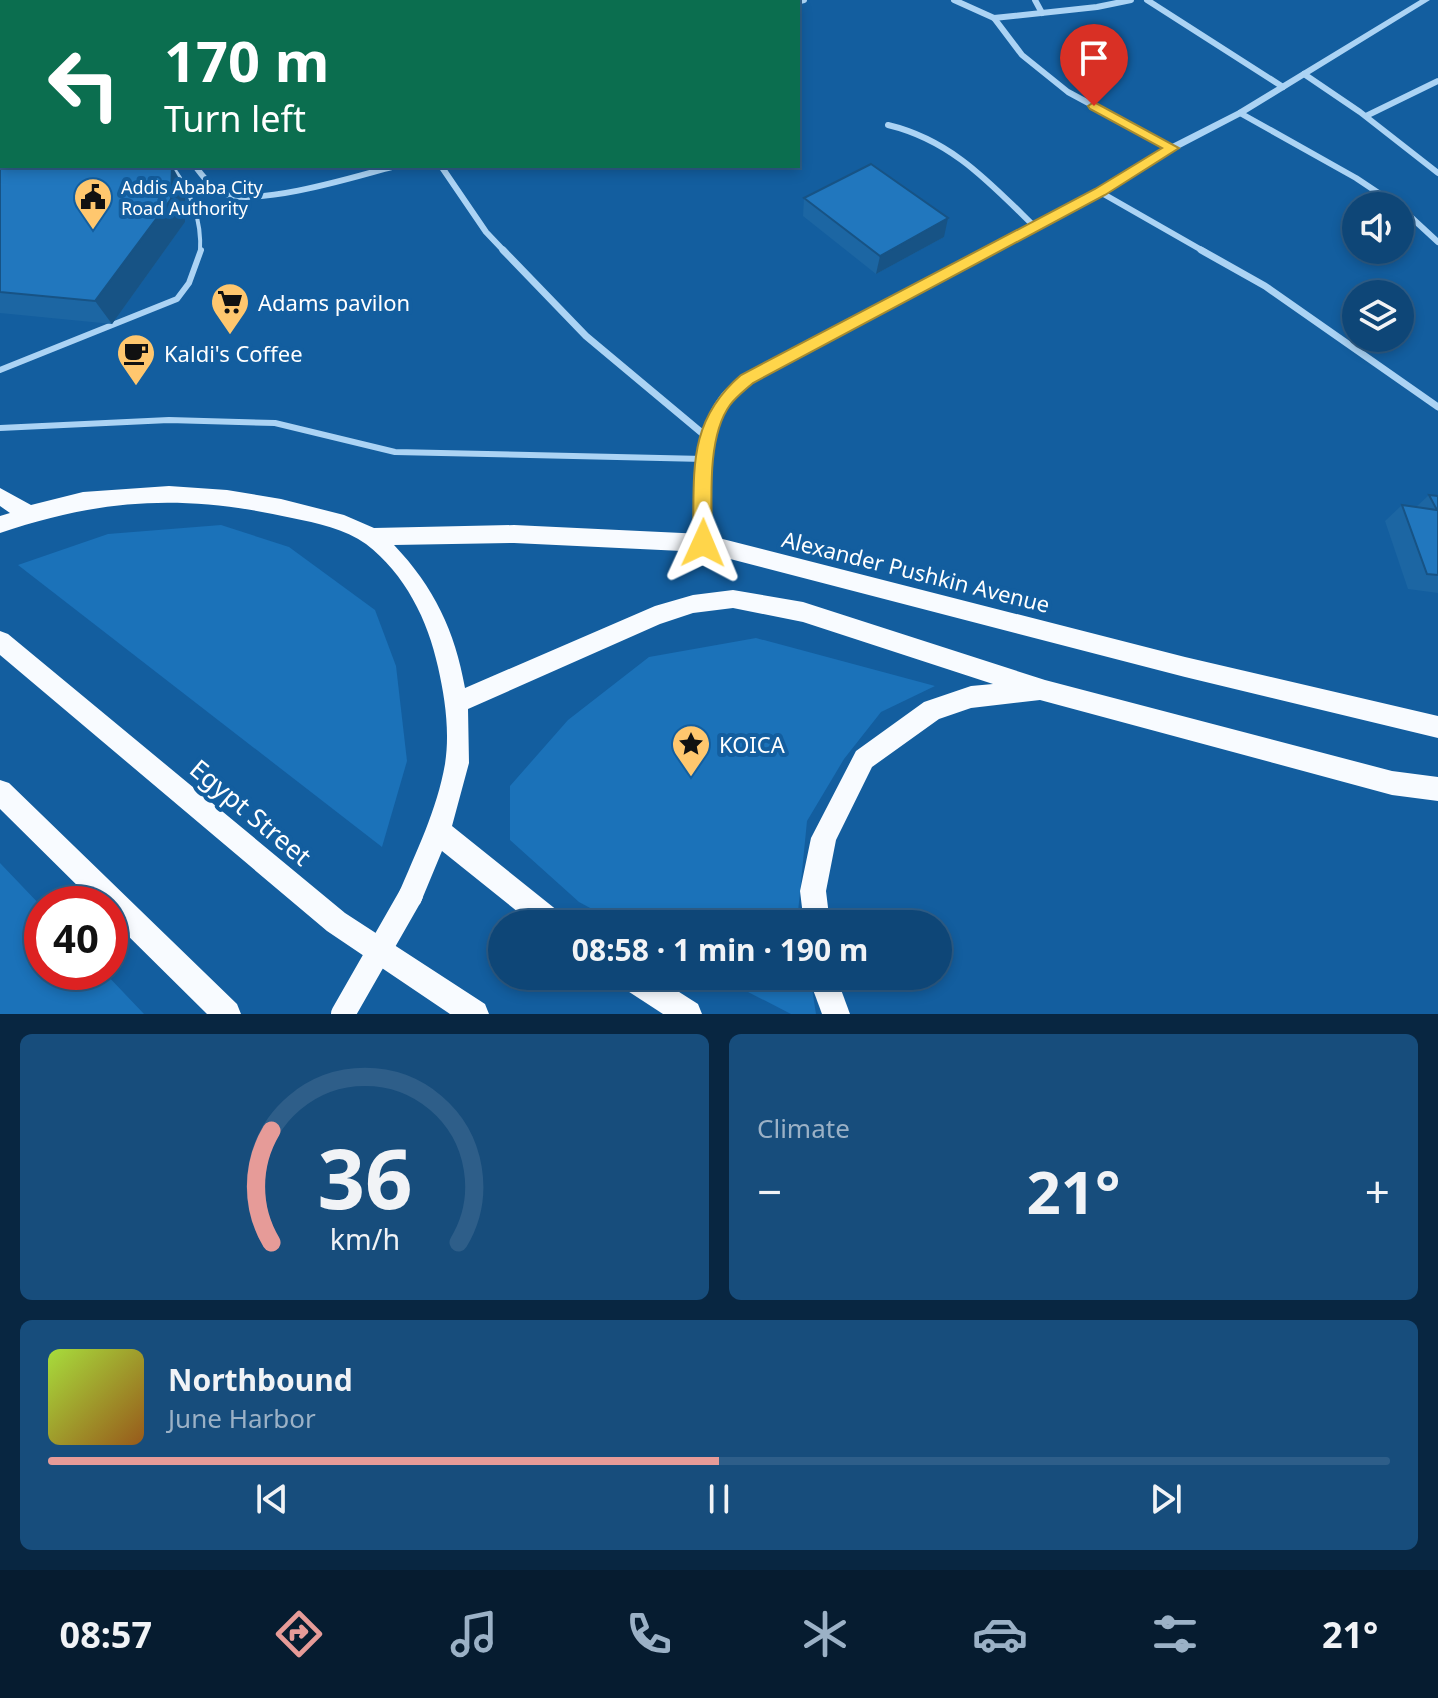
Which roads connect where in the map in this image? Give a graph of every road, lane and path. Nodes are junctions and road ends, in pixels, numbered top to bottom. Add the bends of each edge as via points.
1 (954, 0) edge
2 (1035, 0) edge
3 (1131, 0) edge
4 (1147, 0) edge
5 (1426, 0) edge
6 (1042, 13) junction
7 (994, 18) junction
8 (1304, 74) junction
9 (1438, 81) edge
10 (1283, 87) junction
11 (1240, 113) junction
12 (1366, 116) junction
13 (888, 125) dead end
14 (1172, 148) junction
15 (174, 168) edge
16 (197, 168) edge
17 (386, 168) edge
18 (442, 168) edge
19 (1438, 173) edge
20 (1100, 192) junction
21 (1377, 192) edge
22 (1414, 220) edge
23 (1034, 226) junction
24 (1438, 242) edge
25 (0, 370) edge
26 (1438, 407) edge
27 (0, 428) edge
28 (708, 439) junction
29 (704, 459) junction
30 (0, 496) edge
31 (27, 513) junction
32 (0, 525) edge
33 (372, 537) junction
34 (703, 543) junction
35 (0, 641) edge
36 (1045, 691) junction
37 (456, 703) junction
38 (1438, 727) edge
39 (1438, 789) edge
40 (0, 792) edge
41 (439, 832) junction
42 (536, 910) edge
43 (815, 910) edge
44 (651, 990) edge
45 (827, 990) edge
46 (227, 1014) edge
47 (343, 1014) edge
48 (475, 1014) edge
49 (688, 1014) edge
50 (836, 1014) edge

1 - 7 street
2 - 6 street
3 - 6 street
4 - 10 street
5 - 8 street
6 - 7 street
7 - 14 street via 1044,75
8 - 10 street
8 - 12 street
9 - 12 street
10 - 11 street
11 - 14 street
11 - 21 street
12 - 19 street
13 - 23 street via 914,129 955,151
14 - 20 street
15 - 25 lane via 189,187 199,219 201,256 186,289 177,299
16 - 17 street via 222,193 236,198
18 - 28 street via 486,232 586,336
20 - 23 street
20 - 26 street via 1265,286
22 - 24 street
23 - 28 street via 747,379 725,398
27 - 29 lane via 169,420 275,423 395,452
28 - 29 street
29 - 34 street
30 - 31 main road
31 - 32 main road
31 - 33 main road via 102,496 174,492 247,500 319,516
33 - 34 main road, Alexander Pushkin Avenue via 514,534
33 - 37 main road via 426,600 451,667
34 - 38 main road, Alexander Pushkin Avenue
35 - 48 main road, Egypt Street via 336,922
36 - 37 main road via 803,612 733,599 655,616
36 - 39 main road via 1392,783
36 - 43 main road via 971,697 932,710 864,759 824,838 813,891
37 - 41 main road via 458,761
40 - 46 main road
41 - 42 main road
41 - 47 main road, bridge via 411,895
44 - 49 main road
45 - 50 main road

